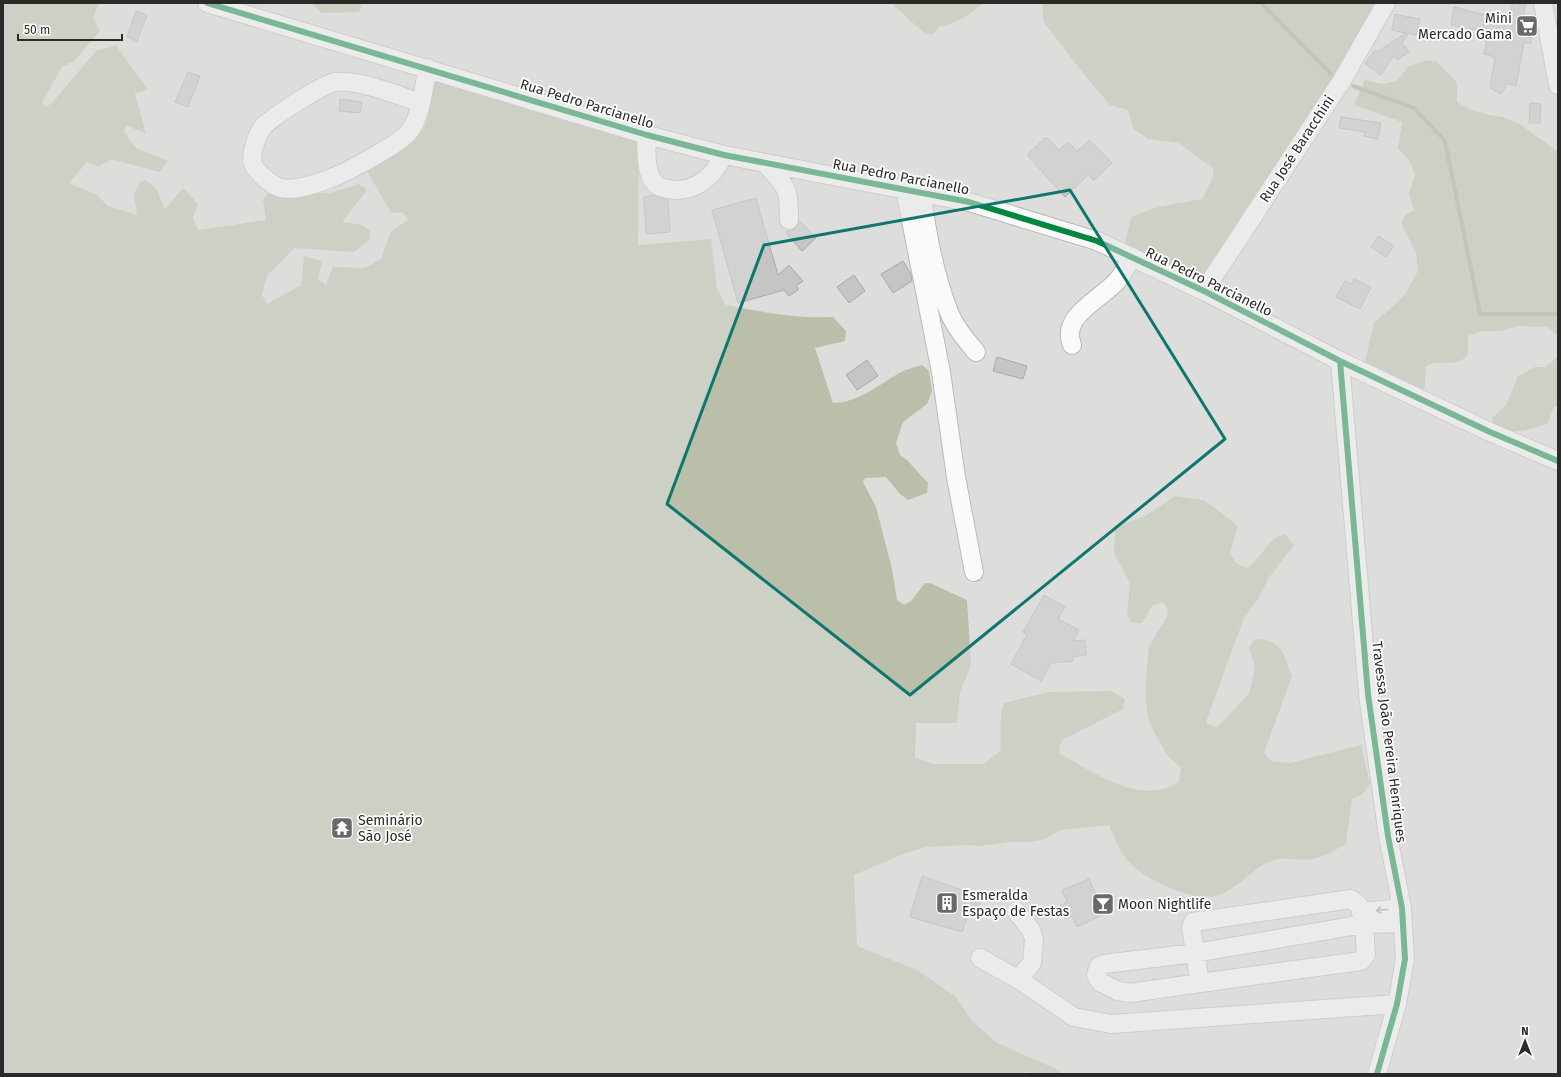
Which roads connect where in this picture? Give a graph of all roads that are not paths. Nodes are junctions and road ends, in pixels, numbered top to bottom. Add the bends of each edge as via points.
1 (207, 3) edge
2 (1386, 3) edge
3 (1543, 3) edge
4 (428, 68) junction
5 (1558, 85) edge
6 (420, 103) junction
7 (647, 135) junction
8 (724, 156) junction
9 (765, 163) junction
10 (913, 191) junction
11 (789, 220) dead end
12 (1132, 257) junction
13 (1204, 291) junction
14 (1072, 345) dead end
15 (976, 352) dead end
16 (1340, 361) junction
17 (1558, 460) edge
18 (974, 572) dead end
19 (1016, 911) dead end
20 (1403, 916) junction
21 (1362, 918) junction
22 (1195, 953) junction
23 (980, 958) dead end
24 (1018, 979) junction
25 (1200, 983) junction
26 (1396, 1004) junction
27 (1377, 1074) edge

1 - 4 street, Rua Pedro Parcianello
2 - 13 street, Rua José Baracchini via 1341,82
3 - 5 street
4 - 6 street
4 - 7 street, Rua Pedro Parcianello
6 - 6 street via 354,83 334,82 311,93 262,128 251,157 254,168 281,188 294,188 329,179 396,145 411,130
7 - 8 street, Rua Pedro Parcianello
7 - 8 street via 648,168 652,180 660,188 679,191 692,188 706,180
8 - 9 street, Rua Pedro Parcianello
9 - 10 street, Rua Pedro Parcianello
9 - 11 street via 787,188
10 - 12 street, Rua Pedro Parcianello via 969,202 1096,240
10 - 15 street via 927,231 949,312 958,329
10 - 18 street via 956,477
12 - 13 street, Rua Pedro Parcianello
12 - 14 street via 1117,280 1103,295 1085,308 1070,327 1069,337
13 - 16 street, Rua Pedro Parcianello
16 - 17 street, Rua Pedro Parcianello via 1490,432
16 - 20 street, Travessa João Pereira Henriques via 1368,694 1388,836
19 - 24 street via 1034,939 1032,963
20 - 21 street
20 - 26 street, Travessa João Pereira Henriques via 1405,959
21 - 22 street
21 - 22 street via 1359,905 1351,899 1193,922 1191,927
21 - 25 street via 1366,955 1361,961
22 - 25 street
22 - 25 street via 1104,964 1099,966 1096,975 1100,982 1118,991 1130,993
23 - 24 street
24 - 26 street via 1074,1017 1111,1024
26 - 27 street, Travessa João Pereira Henriques

